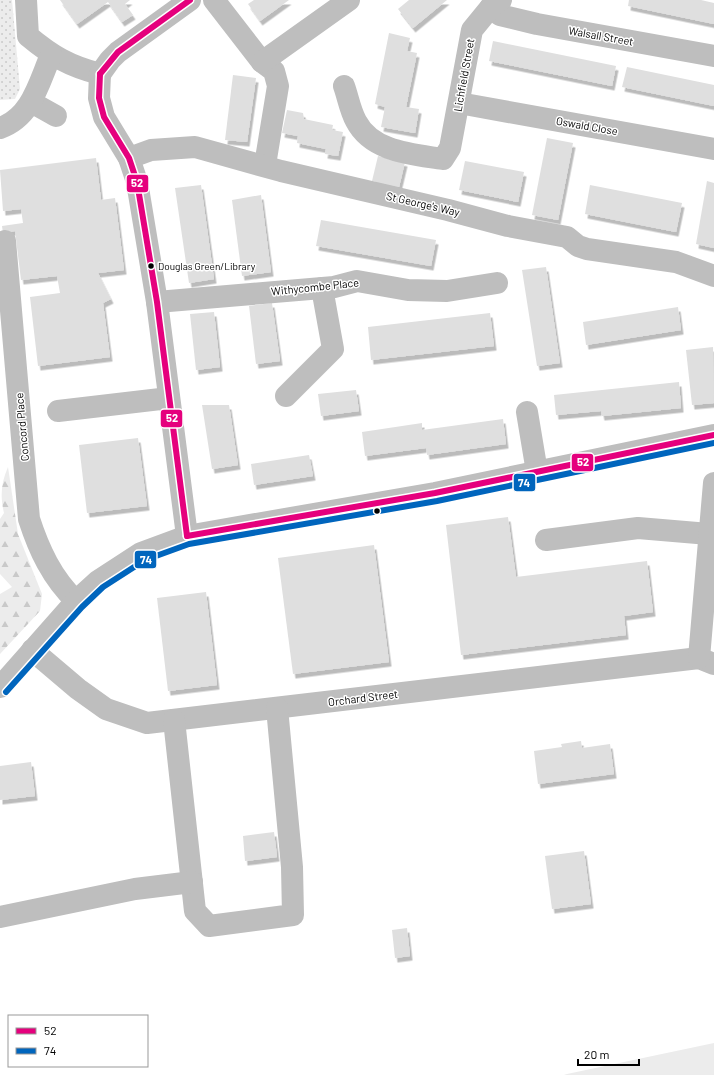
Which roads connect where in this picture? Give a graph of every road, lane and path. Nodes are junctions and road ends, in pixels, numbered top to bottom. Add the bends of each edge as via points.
1 (26, 0) edge
2 (190, 0) edge
3 (214, 0) edge
4 (349, 0) edge
5 (495, 4) edge
6 (51, 55) junction
7 (714, 56) edge
8 (262, 62) junction
9 (100, 74) junction
10 (344, 86) dead end
11 (31, 102) junction
12 (459, 103) junction
13 (56, 116) dead end
14 (0, 128) edge
15 (714, 149) edge
16 (129, 158) junction
17 (265, 166) junction
18 (5, 241) dead end
19 (714, 276) edge
20 (496, 283) dead end
21 (322, 288) junction
22 (157, 302) junction
23 (7, 335) edge
24 (286, 396) dead end
25 (168, 398) junction
26 (58, 411) dead end
27 (527, 412) dead end
28 (714, 435) edge
29 (537, 472) junction
30 (714, 483) edge
31 (709, 534) junction
32 (187, 536) junction
33 (546, 540) dead end
34 (76, 601) junction
35 (709, 601) edge
36 (32, 650) junction
37 (706, 661) edge
38 (0, 687) edge
39 (276, 708) junction
40 (174, 720) junction
41 (192, 882) junction
42 (0, 917) edge

1 - 6 street via 28,36
2 - 9 street via 118,52
3 - 8 street
4 - 8 street
5 - 7 street, Walsall Street via 500,15 537,24
5 - 12 street, Lichfield Street via 472,30
6 - 9 street via 83,70
6 - 11 street
8 - 17 street via 274,72 278,86
9 - 16 street via 99,98 104,117
10 - 12 street, Lichfield Street via 356,121 364,131 373,140 399,152 443,158 450,148
11 - 13 street
11 - 14 street via 19,116
12 - 15 street, Oswald Close
16 - 17 street, St George's Way via 151,150 195,147
16 - 22 street via 137,182
17 - 19 street, St George's Way via 508,226 567,237 578,246 587,249 676,262
18 - 23 street, Concord Place
20 - 21 street, Withycombe Place via 447,291 408,290 356,281
21 - 22 street, Withycombe Place
21 - 24 street via 333,349
22 - 25 street
23 - 34 street, Concord Place via 29,519 44,559 58,581
25 - 26 street
25 - 32 street
27 - 29 street
28 - 29 street
29 - 32 street via 435,493
30 - 31 street
31 - 33 street via 638,528
31 - 35 street
32 - 34 street via 153,548 120,565
34 - 36 street
35 - 37 street
36 - 38 street
36 - 40 street, Orchard Street via 106,710 147,723
37 - 39 street, Orchard Street
39 - 40 street, Orchard Street
39 - 41 street via 292,867 294,916 209,926 195,911
40 - 41 street
41 - 42 street via 135,889

